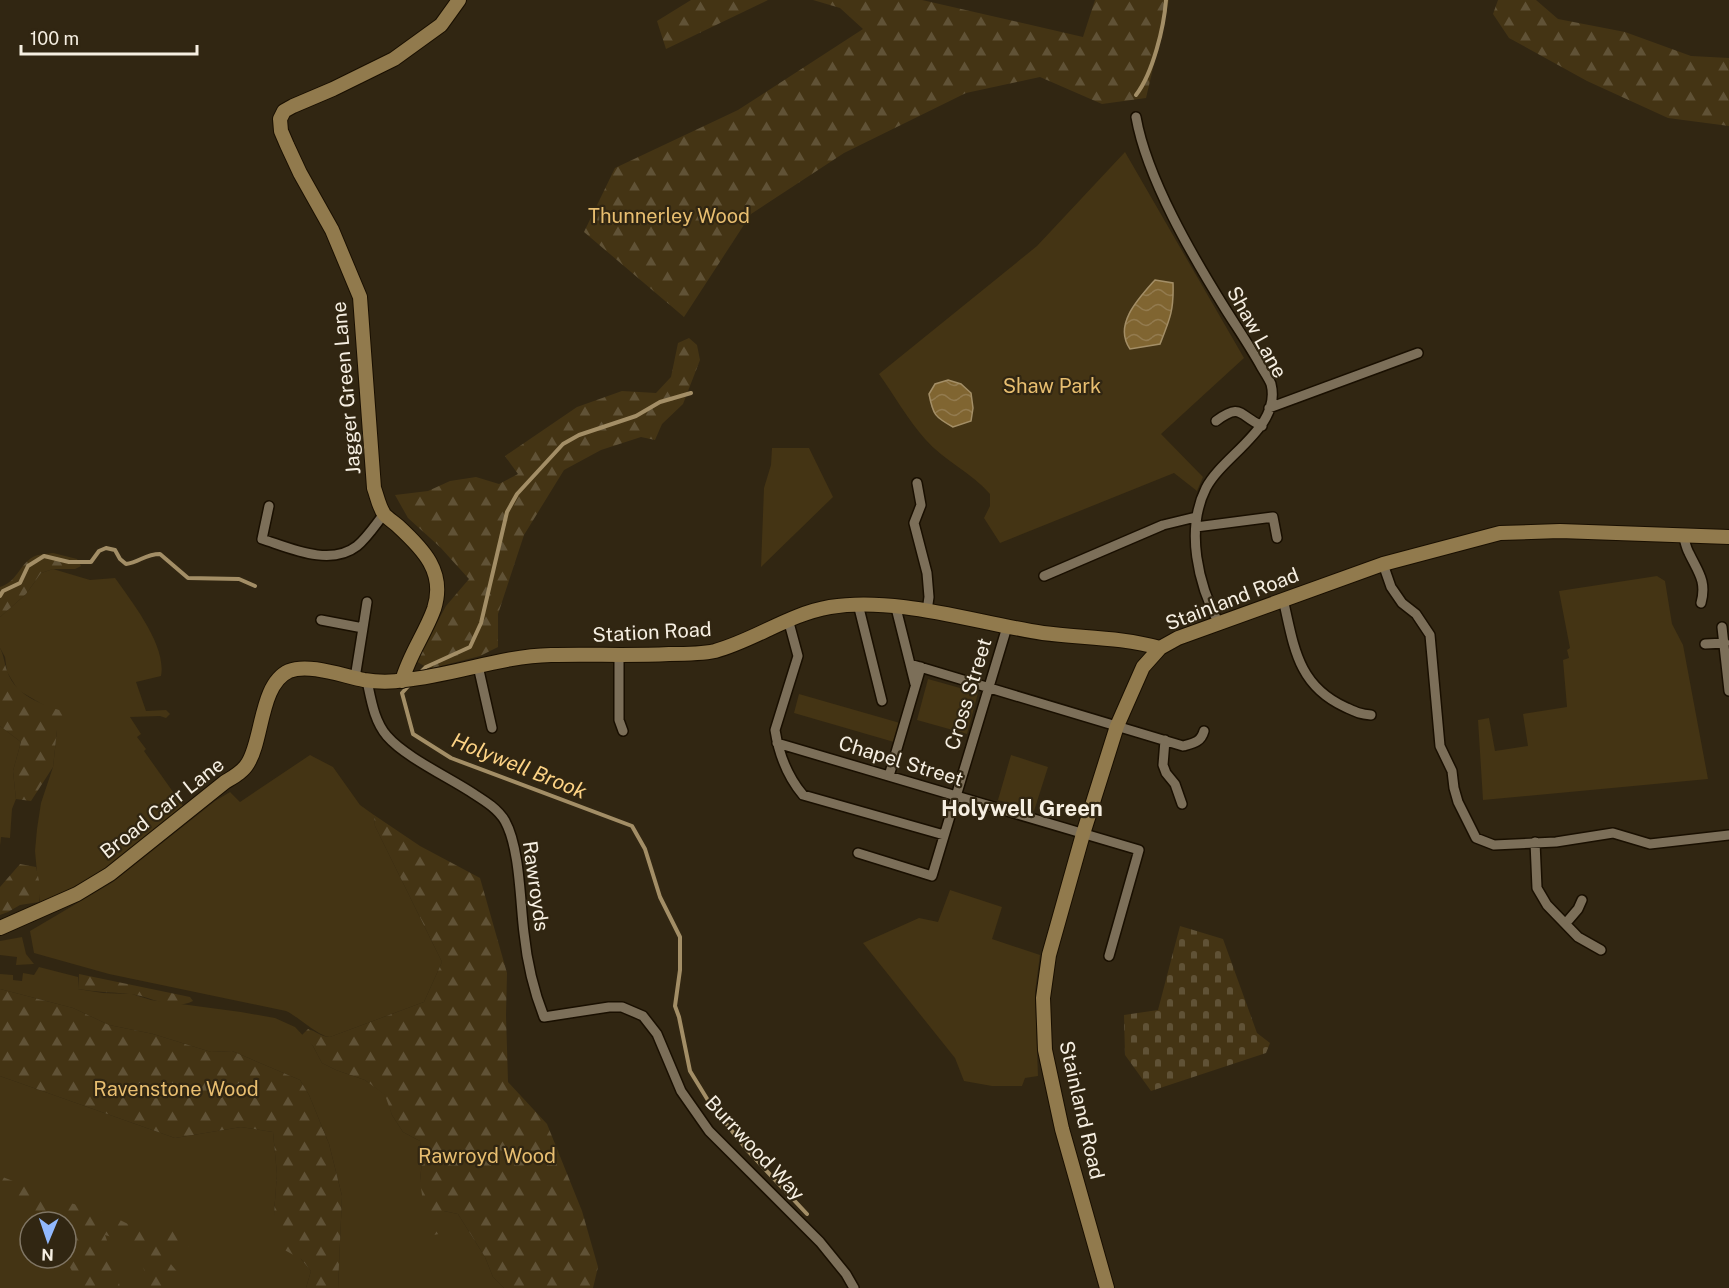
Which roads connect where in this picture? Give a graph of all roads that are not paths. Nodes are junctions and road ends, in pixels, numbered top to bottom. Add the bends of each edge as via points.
1 (459, 0) edge
2 (1136, 117) dead end
3 (1418, 353) dead end
4 (1269, 408) junction
5 (1216, 421) dead end
6 (1262, 426) junction
7 (916, 483) dead end
8 (269, 506) dead end
9 (384, 514) junction
10 (1196, 522) junction
11 (1683, 535) junction
12 (1729, 537) edge
13 (1277, 538) dead end
14 (1383, 564) junction
15 (1044, 576) dead end
16 (1283, 599) junction
17 (367, 602) dead end
18 (1701, 603) dead end
19 (858, 604) junction
20 (896, 608) junction
21 (927, 611) junction
22 (788, 619) junction
23 (321, 620) dead end
24 (1219, 624) junction
25 (1007, 627) junction
26 (1722, 627) dead end
27 (363, 628) junction
28 (1725, 643) junction
29 (1706, 644) dead end
30 (1160, 648) junction
31 (619, 656) junction
32 (910, 664) junction
33 (478, 666) junction
34 (921, 668) junction
35 (361, 679) junction
36 (403, 681) junction
37 (915, 686) junction
38 (989, 688) junction
39 (1729, 691) edge
40 (882, 701) dead end
41 (1371, 715) dead end
42 (1117, 726) junction
43 (492, 728) dead end
44 (1204, 730) dead end
45 (623, 731) dead end
46 (1165, 740) junction
47 (777, 743) junction
48 (889, 776) junction
49 (956, 796) junction
50 (1182, 804) dead end
51 (1083, 834) junction
52 (945, 835) junction
53 (1729, 835) edge
54 (1535, 842) junction
55 (858, 853) dead end
56 (1582, 900) dead end
57 (1566, 923) junction
58 (0, 928) edge
59 (1601, 950) dead end
60 (1109, 956) dead end
61 (544, 1017) joint
62 (854, 1288) edge
63 (1107, 1288) edge

1 - 9 street, Jagger Green Lane via 441,25 394,58 293,106 280,119 287,145 332,230 360,297 374,488
2 - 4 street, Shaw Lane via 1147,157 1187,242 1271,384
3 - 4 street
4 - 6 street, Shaw Lane
5 - 6 street via 1229,412 1244,413
6 - 10 street, Shaw Lane via 1226,461 1206,488
7 - 21 street via 921,505 914,523 927,573
8 - 9 street via 262,539 324,555 341,554 357,546
9 - 36 street, Jagger Green Lane via 420,547 431,561 436,580 434,609 407,664
10 - 13 street via 1274,517
10 - 15 street via 1163,525
10 - 24 street, Shaw Lane via 1198,570
11 - 12 street, Stainland Road
11 - 14 street, Stainland Road via 1500,533
11 - 18 street via 1704,590
14 - 16 street, Stainland Road
14 - 54 street via 1391,587 1430,635 1440,746 1452,771 1458,802 1476,838 1494,845
16 - 24 street, Stainland Road
16 - 41 street via 1297,658 1316,689 1357,714
17 - 27 street
19 - 20 street, Station Road
19 - 22 street, Station Road via 829,607
19 - 40 street
20 - 21 street, Station Road
20 - 32 street
21 - 25 street, Station Road
22 - 31 street, Station Road via 714,651
22 - 47 street via 798,656 775,730
23 - 27 street
24 - 30 street, Stainland Road
25 - 30 street, Station Road via 1137,641
25 - 38 street, Cross Street
26 - 28 street
27 - 35 street
28 - 29 street
28 - 39 street
30 - 42 street, Stainland Road via 1143,667
31 - 33 street, Station Road via 515,657
31 - 45 street via 619,720
32 - 34 street
32 - 37 street
33 - 36 street, Station Road
33 - 43 street
34 - 37 street
34 - 38 street
35 - 36 street, Broad Carr Lane
35 - 58 street, Broad Carr Lane via 308,668 283,675 271,692 250,759 239,773 110,874 77,894
35 - 61 street, Rawroyds via 387,736 482,799 504,819 519,879 532,987
37 - 48 street
38 - 42 street
38 - 49 street, Cross Street
42 - 46 street
42 - 51 street, Stainland Road
44 - 46 street via 1195,743 1183,746
46 - 50 street via 1163,765
47 - 48 street, Chapel Street
47 - 52 street via 790,780 803,795
48 - 49 street, Chapel Street
49 - 51 street, Chapel Street
49 - 52 street, Cross Street
51 - 60 street, Chapel Street via 1139,850
51 - 63 street, Stainland Road via 1049,955 1043,998 1045,1040 1062,1129
52 - 55 street, Cross Street via 932,876
53 - 54 street via 1650,844 1613,833
54 - 57 street via 1537,888
56 - 57 street
57 - 59 street via 1578,937
61 - 62 street, Burrwood Way via 609,1007 622,1007 643,1016 657,1034 681,1091 709,1131 820,1242

